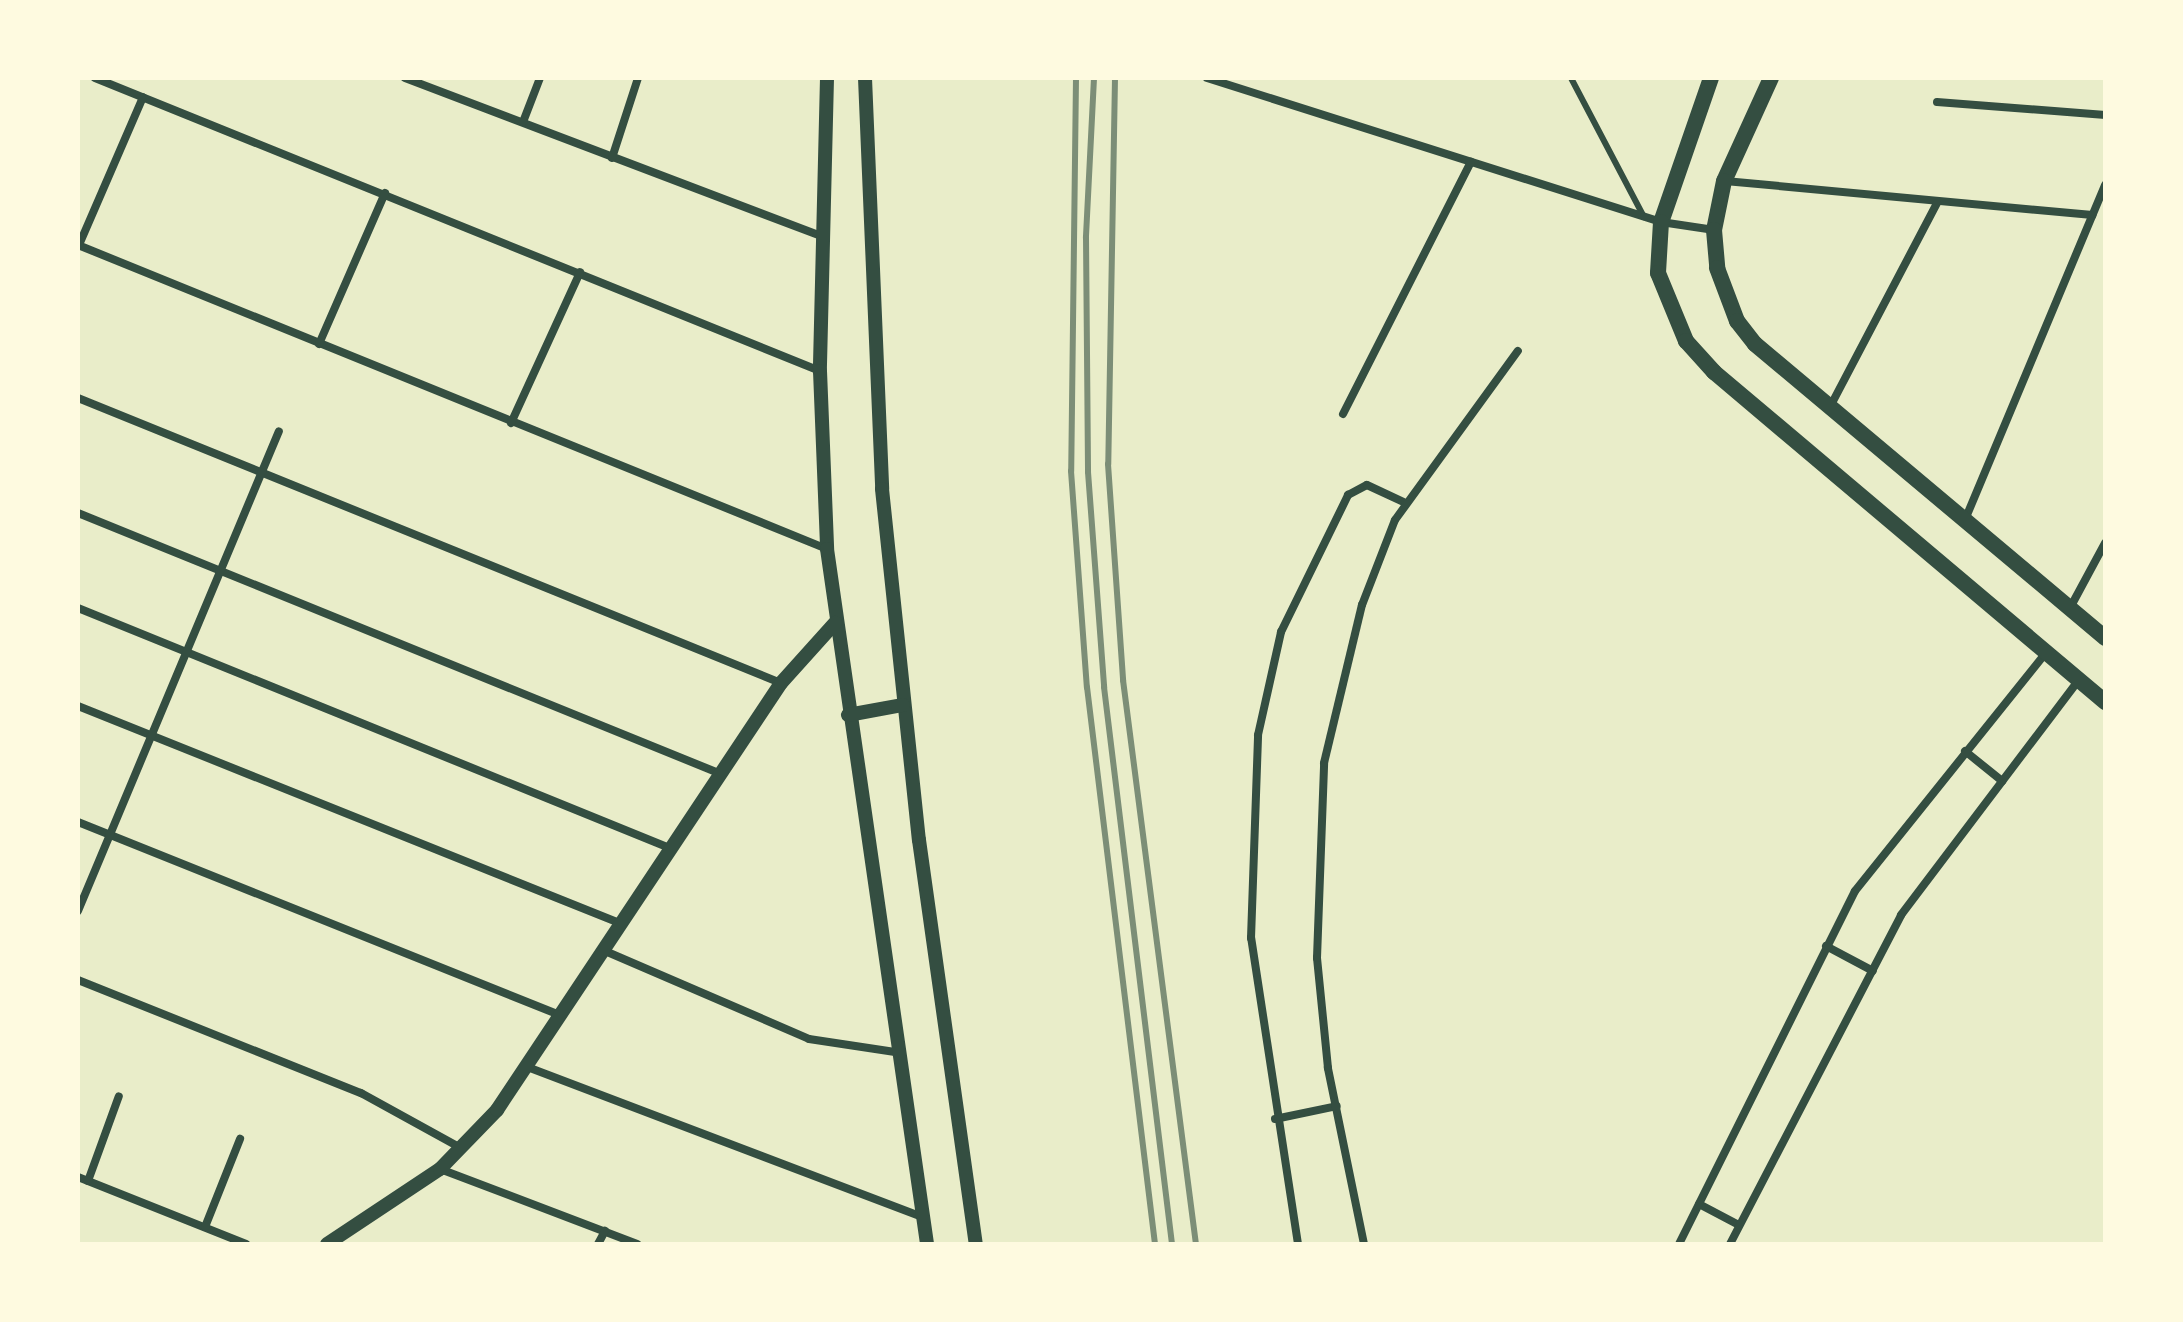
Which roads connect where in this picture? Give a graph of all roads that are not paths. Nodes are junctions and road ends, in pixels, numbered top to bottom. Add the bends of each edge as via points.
1 (95, 78) edge
2 (405, 78) edge
3 (540, 78) edge
4 (638, 78) edge
5 (827, 78) edge
6 (865, 78) edge
7 (1207, 78) edge
8 (1571, 78) edge
9 (1711, 78) edge
10 (1771, 78) edge
11 (143, 97) junction
12 (1937, 102) dead end
13 (2105, 115) edge
14 (523, 122) junction
15 (612, 158) junction
16 (1471, 162) junction
17 (1724, 181) junction
18 (2105, 185) edge
19 (385, 193) junction
20 (1937, 203) junction
21 (2092, 215) junction
22 (1644, 217) junction
23 (1661, 222) junction
24 (1714, 230) junction
25 (824, 238) junction
26 (78, 245) edge
27 (580, 272) junction
28 (319, 344) junction
29 (1518, 351) dead end
30 (820, 371) junction
31 (78, 398) edge
32 (1831, 405) junction
33 (1343, 414) dead end
34 (511, 423) junction
35 (279, 431) dead end
36 (262, 473) junction
37 (1403, 502) junction
38 (78, 513) edge
39 (1967, 515) junction
40 (2105, 543) edge
41 (827, 549) junction
42 (220, 571) junction
43 (78, 608) edge
44 (2070, 608) junction
45 (835, 623) junction
46 (2105, 638) edge
47 (187, 652) junction
48 (2047, 653) junction
49 (2079, 680) junction
50 (781, 683) junction
51 (2105, 702) edge
52 (903, 705) junction
53 (78, 706) edge
54 (848, 715) junction
55 (152, 735) junction
56 (1965, 751) junction
57 (721, 774) junction
58 (2002, 781) junction
59 (78, 822) edge
60 (110, 835) junction
61 (672, 849) junction
62 (78, 911) edge
63 (622, 924) junction
64 (1826, 946) junction
65 (605, 951) junction
66 (1873, 971) junction
67 (78, 980) edge
68 (562, 1016) junction
69 (895, 1052) junction
70 (530, 1068) junction
71 (119, 1096) dead end
72 (1337, 1106) junction
73 (1275, 1119) junction
74 (240, 1139) dead end
75 (461, 1148) junction
76 (440, 1169) junction
77 (78, 1177) edge
78 (88, 1181) junction
79 (1699, 1204) junction
80 (922, 1217) junction
81 (1739, 1225) junction
82 (205, 1227) junction
83 (605, 1231) junction
84 (246, 1244) edge
85 (327, 1244) edge
86 (598, 1244) edge
87 (637, 1244) edge
88 (927, 1244) edge
89 (976, 1244) edge
90 (1298, 1244) edge
91 (1364, 1244) edge
92 (1679, 1244) edge
93 (1730, 1244) edge

1 - 11 street
2 - 14 street
3 - 14 street
4 - 15 street
5 - 25 street
6 - 52 street via 882,489
7 - 16 street
8 - 22 lane
9 - 23 main road
10 - 17 main road
11 - 19 street
11 - 26 street
12 - 13 street
14 - 15 street
15 - 25 street
16 - 22 street
16 - 33 street
17 - 20 street
17 - 24 main road
18 - 21 street
19 - 27 street
19 - 28 street
20 - 21 street
20 - 32 street
21 - 39 street
22 - 23 street
23 - 24 street
23 - 48 main road via 1658,273 1670,315 1714,372
24 - 32 main road via 1717,268 1737,321
25 - 30 street
26 - 28 street
27 - 30 street
27 - 34 street
28 - 34 street
29 - 37 street
30 - 41 street
31 - 36 street
32 - 39 main road
34 - 41 street
35 - 36 street
36 - 42 street
36 - 50 street
37 - 72 street via 1362,605 1324,763 1317,958
37 - 73 street via 1376,486 1348,495 1281,632 1258,735 1251,938
38 - 42 street
39 - 44 main road
40 - 44 street
41 - 45 street
42 - 47 street
42 - 57 street
43 - 47 street
44 - 46 main road
45 - 50 street
45 - 54 street
47 - 55 street
47 - 61 street
48 - 49 main road
48 - 56 street
49 - 51 main road
49 - 58 street
50 - 57 street
52 - 54 street
52 - 89 street
53 - 55 street
54 - 69 street
55 - 60 street
55 - 63 street
56 - 58 street
56 - 64 street via 1855,891
57 - 61 street
58 - 66 street via 1901,915
59 - 60 street
60 - 62 street
60 - 68 street
61 - 63 street
63 - 65 street
64 - 66 street
64 - 79 street
65 - 68 street
65 - 69 street via 809,1039
66 - 81 street
67 - 75 street via 361,1093
68 - 70 street
69 - 80 street
70 - 75 street
70 - 80 street
71 - 78 street
72 - 73 street
72 - 91 street
73 - 90 street
74 - 82 street
75 - 76 street
76 - 83 street
76 - 85 street
77 - 78 street
78 - 82 street
79 - 81 street
79 - 92 street
80 - 88 street
81 - 93 street
82 - 84 street
83 - 86 street
83 - 87 street

